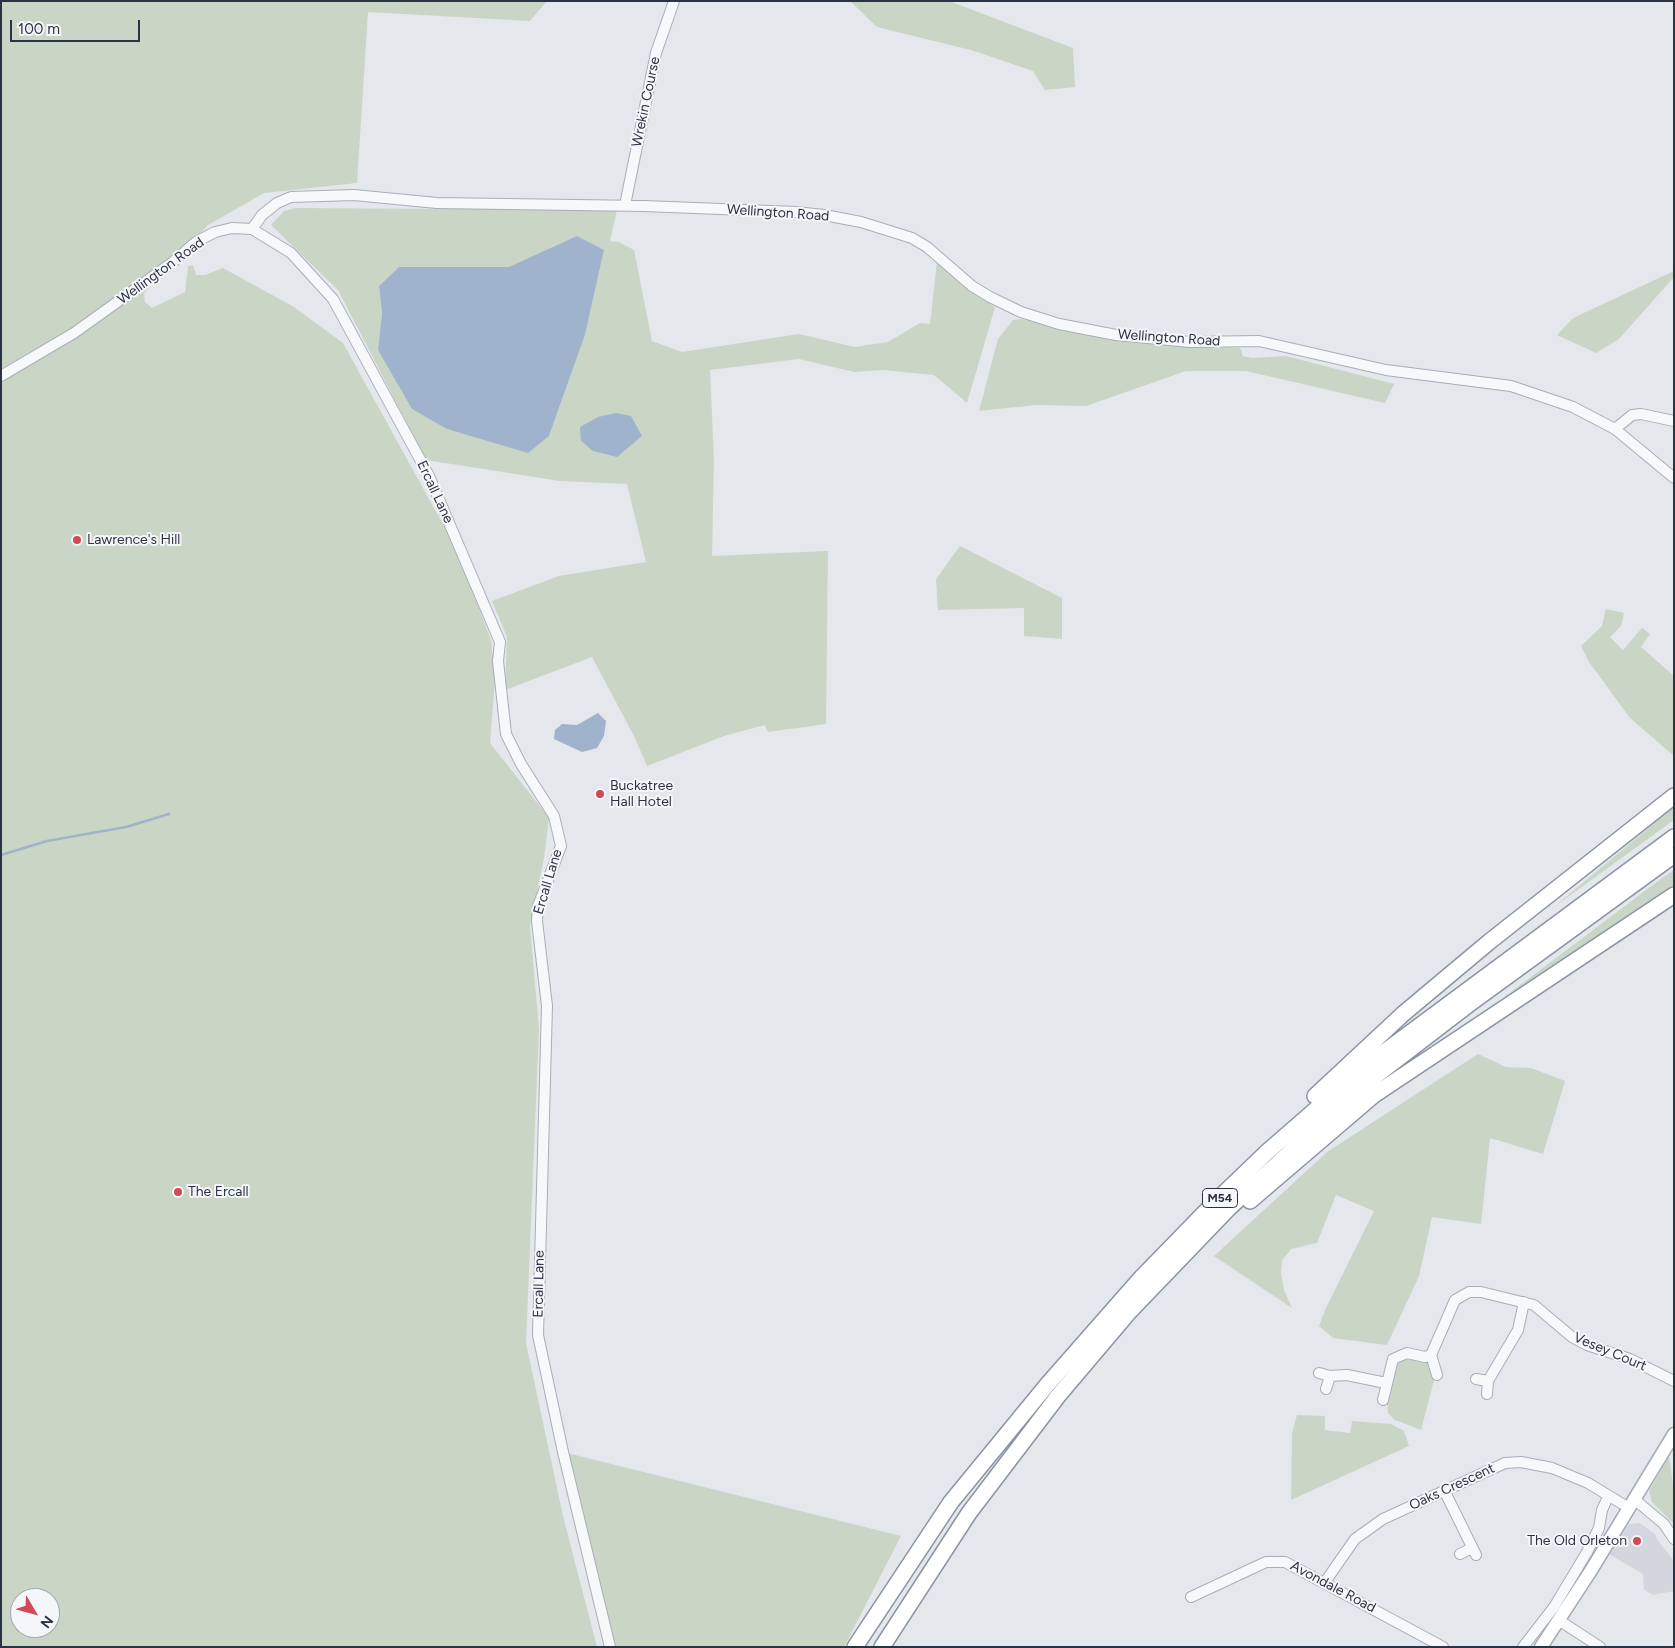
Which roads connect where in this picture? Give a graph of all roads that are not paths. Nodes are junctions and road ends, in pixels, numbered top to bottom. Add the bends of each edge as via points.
1 (674, 1) edge
2 (625, 205) junction
3 (252, 230) junction
4 (1, 376) edge
5 (1674, 422) edge
6 (1615, 429) junction
7 (1674, 478) edge
8 (1674, 796) edge
9 (1674, 837) edge
10 (1674, 855) edge
11 (1674, 895) edge
12 (1267, 1152) junction
13 (1524, 1302) junction
14 (1130, 1311) junction
15 (1431, 1355) junction
16 (1319, 1373) dead end
17 (1437, 1375) dead end
18 (1330, 1376) junction
19 (1476, 1379) dead end
20 (1488, 1381) junction
21 (1674, 1381) edge
22 (1386, 1383) junction
23 (1326, 1389) dead end
24 (1487, 1394) dead end
25 (1383, 1400) dead end
26 (1674, 1434) edge
27 (1444, 1490) junction
28 (1608, 1497) junction
29 (1632, 1504) junction
30 (1674, 1539) edge
31 (1460, 1554) dead end
32 (1325, 1582) junction
33 (1191, 1596) dead end
34 (1560, 1621) junction
35 (610, 1647) edge
36 (855, 1647) edge
37 (882, 1647) edge
38 (1443, 1647) edge
39 (1523, 1647) edge
40 (1541, 1647) edge
41 (1600, 1647) edge

1 - 2 street, Wrekin Course via 656,53
2 - 3 street, Wellington Road via 437,203 354,195 291,197 262,215
2 - 6 street, Wellington Road via 796,212 861,222 912,238 990,297 1021,312 1059,324 1116,335 1190,342 1259,341 1386,370 1512,386 1573,407
3 - 4 street, Wellington Road via 232,228 196,242 74,334
3 - 35 street, Ercall Lane via 291,253 333,300 428,476 500,642 498,661 506,734 554,816 560,846 538,906 537,921 547,1006 538,1335
5 - 6 street via 1632,415
6 - 7 street, Wellington Road
8 - 12 highway, M54 via 1403,1014 1314,1096
9 - 12 highway, M54 via 1368,1064
10 - 14 highway, M54 via 1361,1087 1229,1208
11 - 14 highway, M54 via 1374,1095 1251,1200
12 - 36 highway, M54 via 1141,1278 1047,1385 951,1502
13 - 15 street, Vesey Court via 1481,1292 1460,1295 1452,1305
13 - 20 street via 1518,1330
13 - 21 street, Vesey Court via 1534,1305 1572,1337 1587,1345 1630,1359
14 - 37 highway, M54 via 1058,1396 969,1513
15 - 17 street
15 - 22 street via 1407,1353 1398,1356 1391,1363
16 - 18 street
18 - 22 street via 1347,1375
18 - 23 street
19 - 20 street
20 - 24 street
22 - 25 street
26 - 29 main road
27 - 28 street, Oaks Crescent via 1491,1468 1520,1462 1570,1474
27 - 31 street via 1474,1552
27 - 32 street, Oaks Crescent via 1364,1531 1339,1559
28 - 29 street, Oaks Crescent
28 - 39 street via 1599,1528 1587,1552 1554,1606
29 - 30 street, Oaks Crescent via 1660,1520
29 - 34 main road
32 - 33 street, Avondale Road via 1285,1562 1266,1562
32 - 38 street, Avondale Road
34 - 40 main road
34 - 41 street

